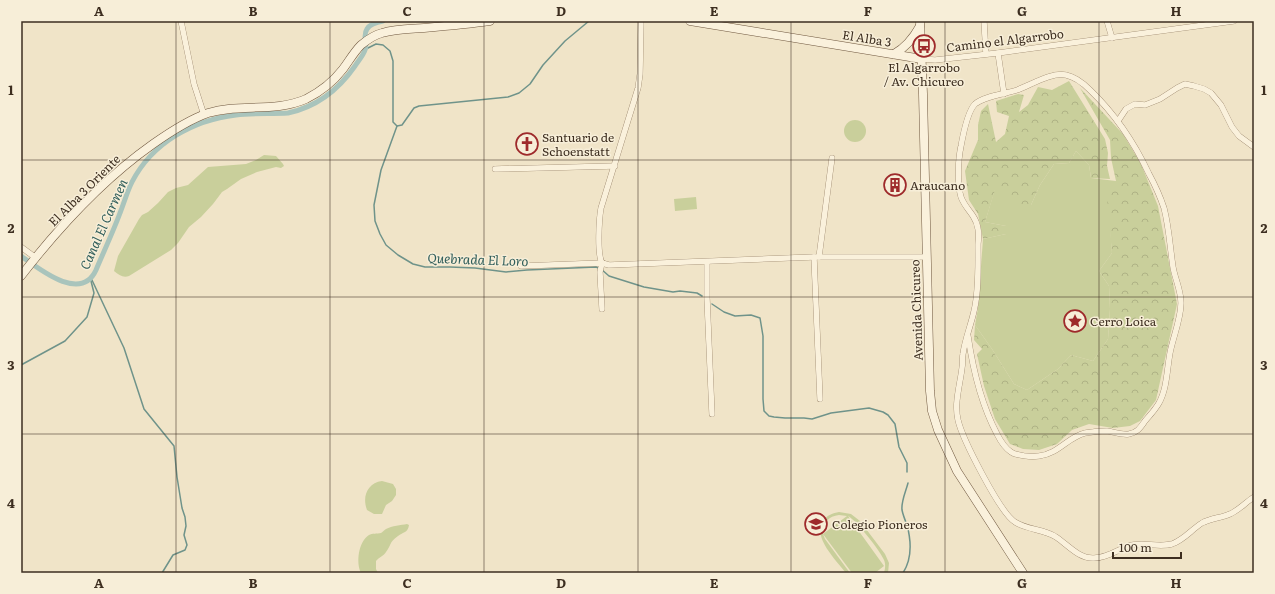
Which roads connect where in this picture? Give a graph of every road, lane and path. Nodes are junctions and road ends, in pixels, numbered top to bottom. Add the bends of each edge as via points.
1 (181, 21) edge
2 (490, 21) edge
3 (641, 21) edge
4 (690, 21) edge
5 (984, 21) edge
6 (1107, 21) edge
7 (1234, 21) edge
8 (453, 23) edge
9 (920, 24) edge
10 (1112, 38) junction
11 (904, 52) junction
12 (998, 53) junction
13 (986, 54) junction
14 (922, 59) junction
15 (1004, 94) junction
16 (204, 115) junction
17 (1118, 121) junction
18 (1254, 147) edge
19 (832, 158) dead end
20 (614, 166) junction
21 (495, 169) dead end
22 (21, 248) edge
23 (816, 257) junction
24 (926, 257) junction
25 (32, 262) junction
26 (707, 262) junction
27 (602, 263) junction
28 (521, 266) dead end
29 (21, 276) edge
30 (602, 309) dead end
31 (968, 336) junction
32 (820, 399) dead end
33 (712, 414) dead end
34 (1254, 496) edge
35 (1023, 573) edge

1 - 16 street via 194,84
2 - 8 street
3 - 20 street via 640,78
4 - 11 street, El Alba 3 via 894,54
5 - 13 street
6 - 10 street
7 - 10 street, Camino el Algarrobo
8 - 16 street, El Alba 3 Oriente via 398,30 372,37 360,46 335,79 305,99 283,106 237,107
9 - 11 street
9 - 14 street, Avenida Chicureo
10 - 12 street, Camino el Algarrobo
11 - 14 street, El Alba 3
12 - 13 street, Camino el Algarrobo
12 - 15 street
13 - 14 street, Camino el Algarrobo
14 - 24 street, Avenida Chicureo
15 - 17 street via 1058,74 1068,75 1081,81
15 - 31 street via 989,97 973,106 960,148 959,184 962,198 978,228 977,282
16 - 25 street, El Alba 3 Oriente via 174,129 124,165 92,195
17 - 18 street via 1126,109 1135,104 1145,105 1160,99 1185,84 1211,93 1239,136
17 - 31 street via 1140,155 1159,194 1165,211 1180,296 1181,307 1166,382 1157,407 1142,427 1134,433 1086,433 1077,436 1056,451 1042,456 1012,453 1001,442 989,420 980,394
19 - 23 street
20 - 21 street
20 - 27 street via 600,214 599,251
22 - 25 street
23 - 24 street
23 - 26 street
23 - 32 street
24 - 35 street, Avenida Chicureo via 930,391 938,430 957,471
25 - 29 street, El Alba 3 Oriente
26 - 27 street via 609,265
26 - 33 street
27 - 28 street
27 - 30 street
31 - 34 street via 958,387 957,418 971,452 995,496 1009,518 1018,525 1053,535 1086,558 1096,558 1140,543 1174,544 1205,522 1229,515 1241,508

